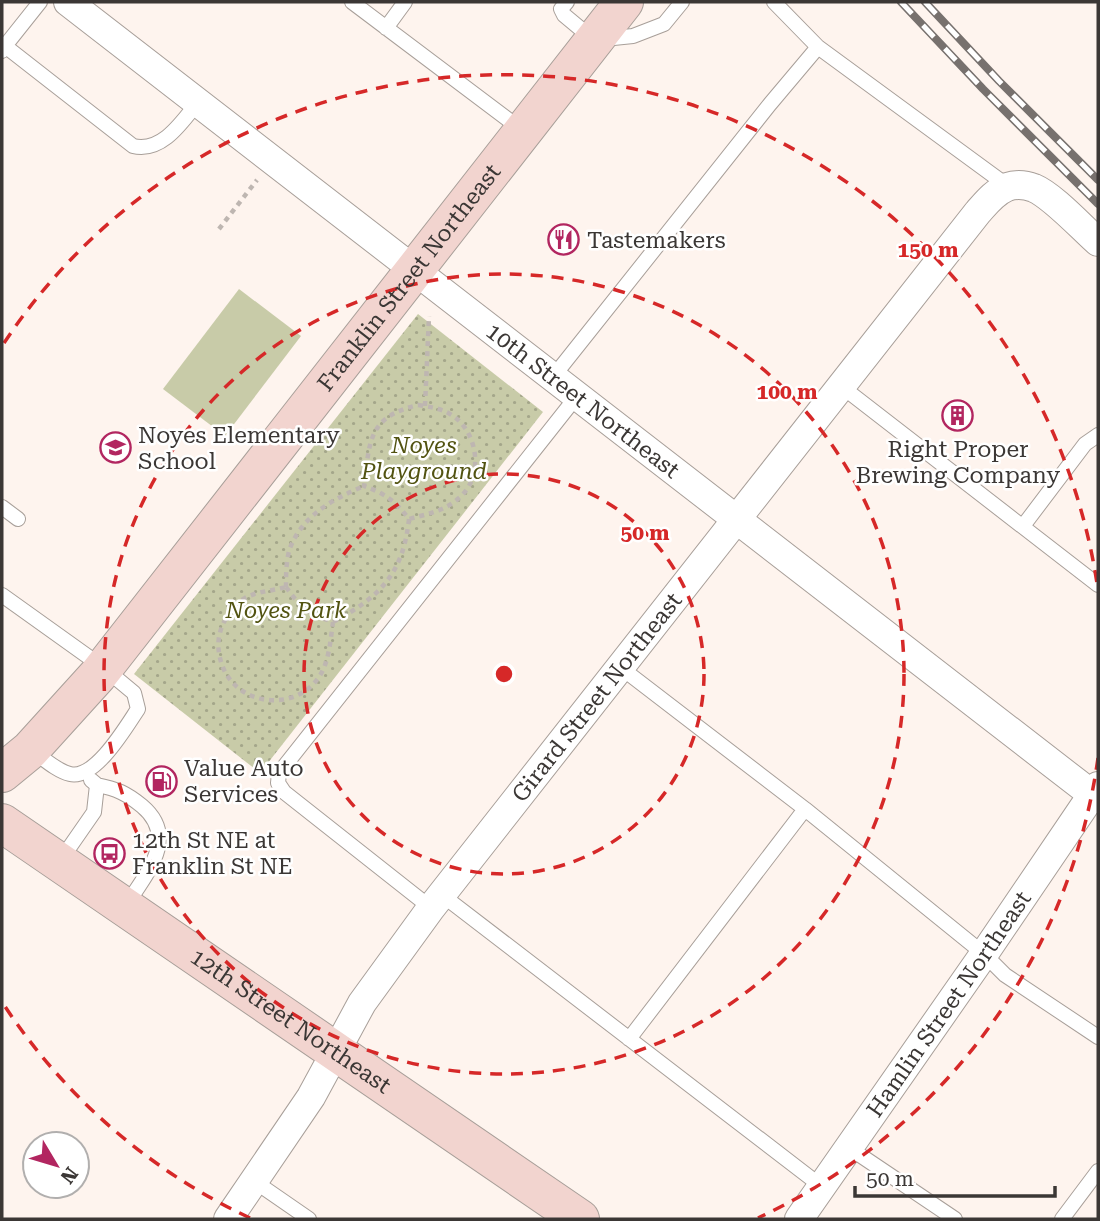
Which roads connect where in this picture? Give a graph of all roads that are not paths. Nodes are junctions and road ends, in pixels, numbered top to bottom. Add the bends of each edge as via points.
1 (40, 2) edge
2 (68, 2) edge
3 (352, 2) edge
4 (405, 2) edge
5 (567, 2) edge
6 (624, 2) edge
7 (682, 2) edge
8 (775, 2) edge
9 (386, 28) junction
10 (594, 40) junction
11 (818, 47) junction
12 (4, 48) edge
13 (198, 102) junction
14 (523, 131) junction
15 (1001, 191) junction
16 (1098, 242) edge
17 (414, 270) junction
18 (553, 377) junction
19 (841, 386) junction
20 (577, 396) junction
21 (1098, 435) edge
22 (2, 507) edge
23 (19, 519) dead end
24 (737, 519) junction
25 (1023, 526) junction
26 (1098, 584) edge
27 (2, 595) edge
28 (620, 667) junction
29 (104, 668) junction
30 (16, 761) edge
31 (81, 773) junction
32 (97, 785) junction
33 (1096, 793) edge
34 (805, 809) junction
35 (2, 823) edge
36 (59, 862) junction
37 (437, 902) junction
38 (124, 907) junction
39 (984, 954) junction
40 (1098, 1037) edge
41 (629, 1039) junction
42 (335, 1051) junction
43 (848, 1147) junction
44 (1098, 1171) edge
45 (254, 1181) junction
46 (821, 1186) junction
47 (228, 1219) edge
48 (309, 1219) edge
49 (580, 1219) edge
50 (799, 1219) edge
51 (955, 1219) edge
52 (1062, 1219) edge

1 - 12 lane
2 - 13 street, 10th Street Northeast
3 - 9 lane
4 - 9 lane
5 - 10 lane via 561,9 564,15
6 - 10 street, Franklin Street Northeast
7 - 10 lane via 664,24 633,36
8 - 11 lane
9 - 14 lane
10 - 14 street, Franklin Street Northeast
11 - 15 lane
11 - 18 lane
12 - 13 lane via 133,146 154,145
13 - 17 street, 10th Street Northeast
14 - 17 street, Franklin Street Northeast
15 - 16 street via 1019,185 1044,193
15 - 19 street, Girard Street Northeast via 978,212
17 - 18 street, 10th Street Northeast
17 - 29 street, Franklin Street Northeast
18 - 20 street, 10th Street Northeast
19 - 24 street, Girard Street Northeast
19 - 25 lane
20 - 24 street, 10th Street Northeast
20 - 37 lane via 279,773 278,783 284,792
21 - 25 lane via 1085,444
22 - 23 lane
24 - 28 street, Girard Street Northeast
24 - 33 street, 10th Street Northeast
25 - 26 lane
27 - 29 lane
28 - 34 lane
28 - 37 street, Girard Street Northeast
29 - 30 street, Franklin Street Northeast
29 - 31 lane via 134,693 138,709 101,759
30 - 31 lane via 72,775
31 - 32 lane
32 - 36 lane via 94,812
32 - 38 lane via 133,798 153,815 159,833 157,852
33 - 39 street, Hamlin Street Northeast
34 - 39 lane
34 - 41 lane
35 - 36 street, 12th Street Northeast
36 - 38 street, 12th Street Northeast
37 - 41 lane
37 - 42 street, Girard Street Northeast via 362,1003
38 - 42 street, 12th Street Northeast
39 - 40 lane via 1005,975
39 - 43 street, Hamlin Street Northeast
41 - 46 lane
42 - 45 street, Girard Street Northeast via 311,1097
42 - 49 street, 12th Street Northeast
43 - 46 street, Hamlin Street Northeast
43 - 51 lane
44 - 52 lane
45 - 47 street, Girard Street Northeast
45 - 48 lane
46 - 50 street, Hamlin Street Northeast

